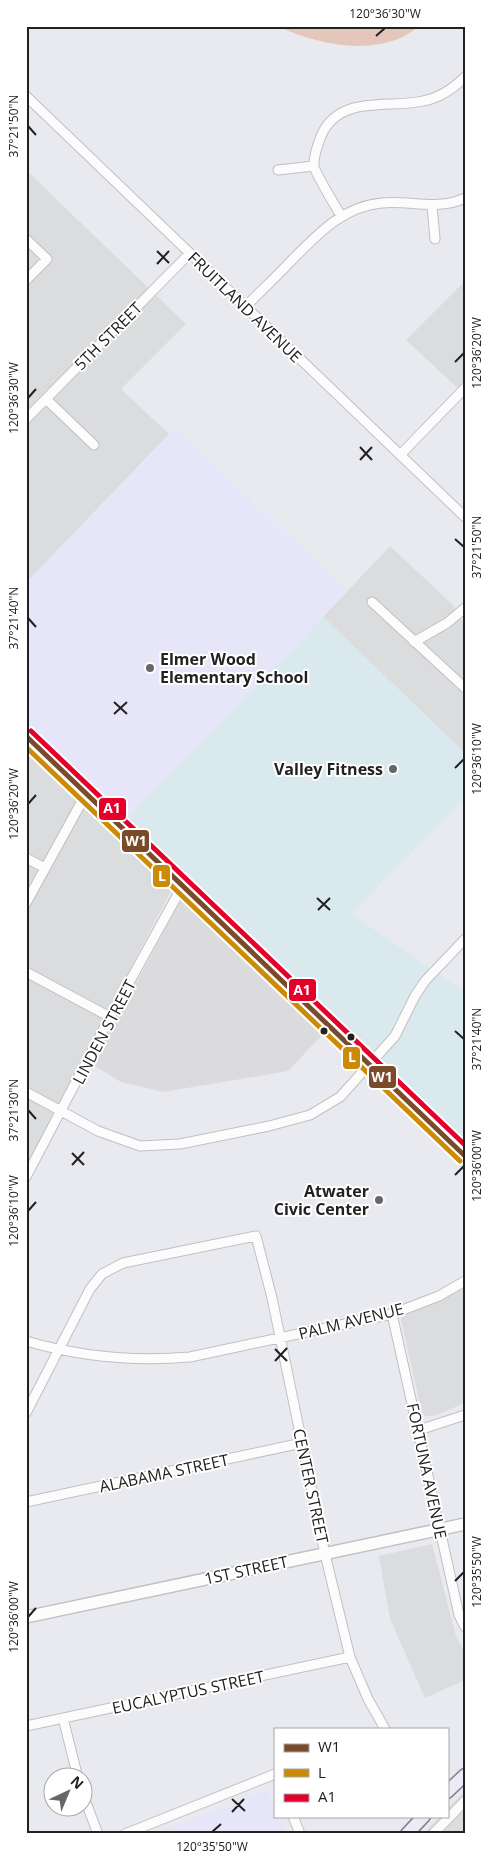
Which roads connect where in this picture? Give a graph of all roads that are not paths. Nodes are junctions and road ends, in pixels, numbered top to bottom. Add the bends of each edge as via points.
1 (465, 77) edge
2 (26, 96) edge
3 (314, 166) junction
4 (278, 170) dead end
5 (465, 198) edge
6 (432, 206) junction
7 (341, 216) junction
8 (26, 238) edge
9 (435, 239) dead end
10 (190, 253) junction
11 (26, 280) edge
12 (245, 307) junction
13 (465, 388) edge
14 (46, 399) junction
15 (26, 419) edge
16 (94, 445) dead end
17 (400, 455) junction
18 (465, 517) edge
19 (372, 602) dead end
20 (465, 608) edge
21 (414, 642) junction
22 (465, 688) edge
23 (26, 736) edge
24 (86, 794) junction
25 (26, 858) edge
26 (45, 868) junction
27 (184, 888) junction
28 (26, 903) edge
29 (465, 939) edge
30 (26, 972) edge
31 (110, 1017) junction
32 (369, 1065) junction
33 (26, 1092) edge
34 (61, 1111) junction
35 (465, 1156) edge
36 (26, 1177) edge
37 (465, 1281) edge
38 (392, 1314) junction
39 (279, 1339) junction
40 (26, 1341) edge
41 (59, 1350) junction
42 (26, 1413) edge
43 (465, 1415) edge
44 (419, 1430) junction
45 (302, 1444) junction
46 (26, 1502) edge
47 (465, 1524) edge
48 (440, 1530) junction
49 (325, 1554) junction
50 (26, 1617) edge
51 (465, 1627) edge
52 (350, 1657) junction
53 (63, 1718) junction
54 (26, 1726) edge
55 (384, 1728) edge
56 (76, 1768) edge
57 (274, 1774) edge
58 (465, 1775) edge
59 (448, 1791) edge
60 (465, 1801) edge
61 (92, 1818) edge
62 (294, 1818) edge
63 (422, 1818) edge
64 (98, 1834) edge
65 (125, 1834) edge
66 (300, 1834) edge
67 (407, 1834) edge
68 (433, 1834) edge

1 - 3 street via 438,97 422,102 365,106 346,110 334,117 317,145
2 - 10 street, FRUITLAND AVENUE
3 - 4 street
3 - 7 street
5 - 6 street
6 - 7 street via 382,203
6 - 9 street
7 - 12 street via 322,230
8 - 11 street via 47,258
10 - 12 street, FRUITLAND AVENUE
10 - 14 street, 5TH STREET
12 - 17 street, FRUITLAND AVENUE
13 - 17 street
14 - 15 street, 5TH STREET
14 - 16 street
17 - 18 street, FRUITLAND AVENUE
19 - 21 street
20 - 21 street
21 - 22 street
23 - 24 main road
24 - 26 street
24 - 27 main road
25 - 26 street
26 - 28 street
27 - 31 street, LINDEN STREET
27 - 32 main road
29 - 32 street via 426,981 395,1036
30 - 31 street
31 - 34 street, LINDEN STREET
32 - 34 street via 340,1097 310,1115 180,1144 140,1146 98,1131
32 - 35 main road
33 - 34 street
34 - 36 street, LINDEN STREET
37 - 38 street, PALM AVENUE via 440,1296
38 - 39 street, PALM AVENUE
38 - 44 street, FORTUNA AVENUE
39 - 41 street, PALM AVENUE via 190,1357 156,1360
39 - 41 street, CENTER STREET via 256,1236 123,1263 102,1274 90,1289
39 - 45 street, CENTER STREET
40 - 41 street, PALM AVENUE
41 - 42 street
43 - 44 street
44 - 48 street, FORTUNA AVENUE
45 - 46 street, ALABAMA STREET
45 - 49 street, CENTER STREET
47 - 48 street, 1ST STREET
48 - 49 street, 1ST STREET
48 - 51 street, FORTUNA AVENUE via 459,1615
49 - 50 street, 1ST STREET
49 - 52 street, CENTER STREET
52 - 53 street, EUCALYPTUS STREET
52 - 55 street, CENTER STREET
53 - 54 street, EUCALYPTUS STREET
53 - 56 street
57 - 65 street
58 - 59 main road
60 - 68 street
61 - 64 street
62 - 66 street
63 - 67 main road

